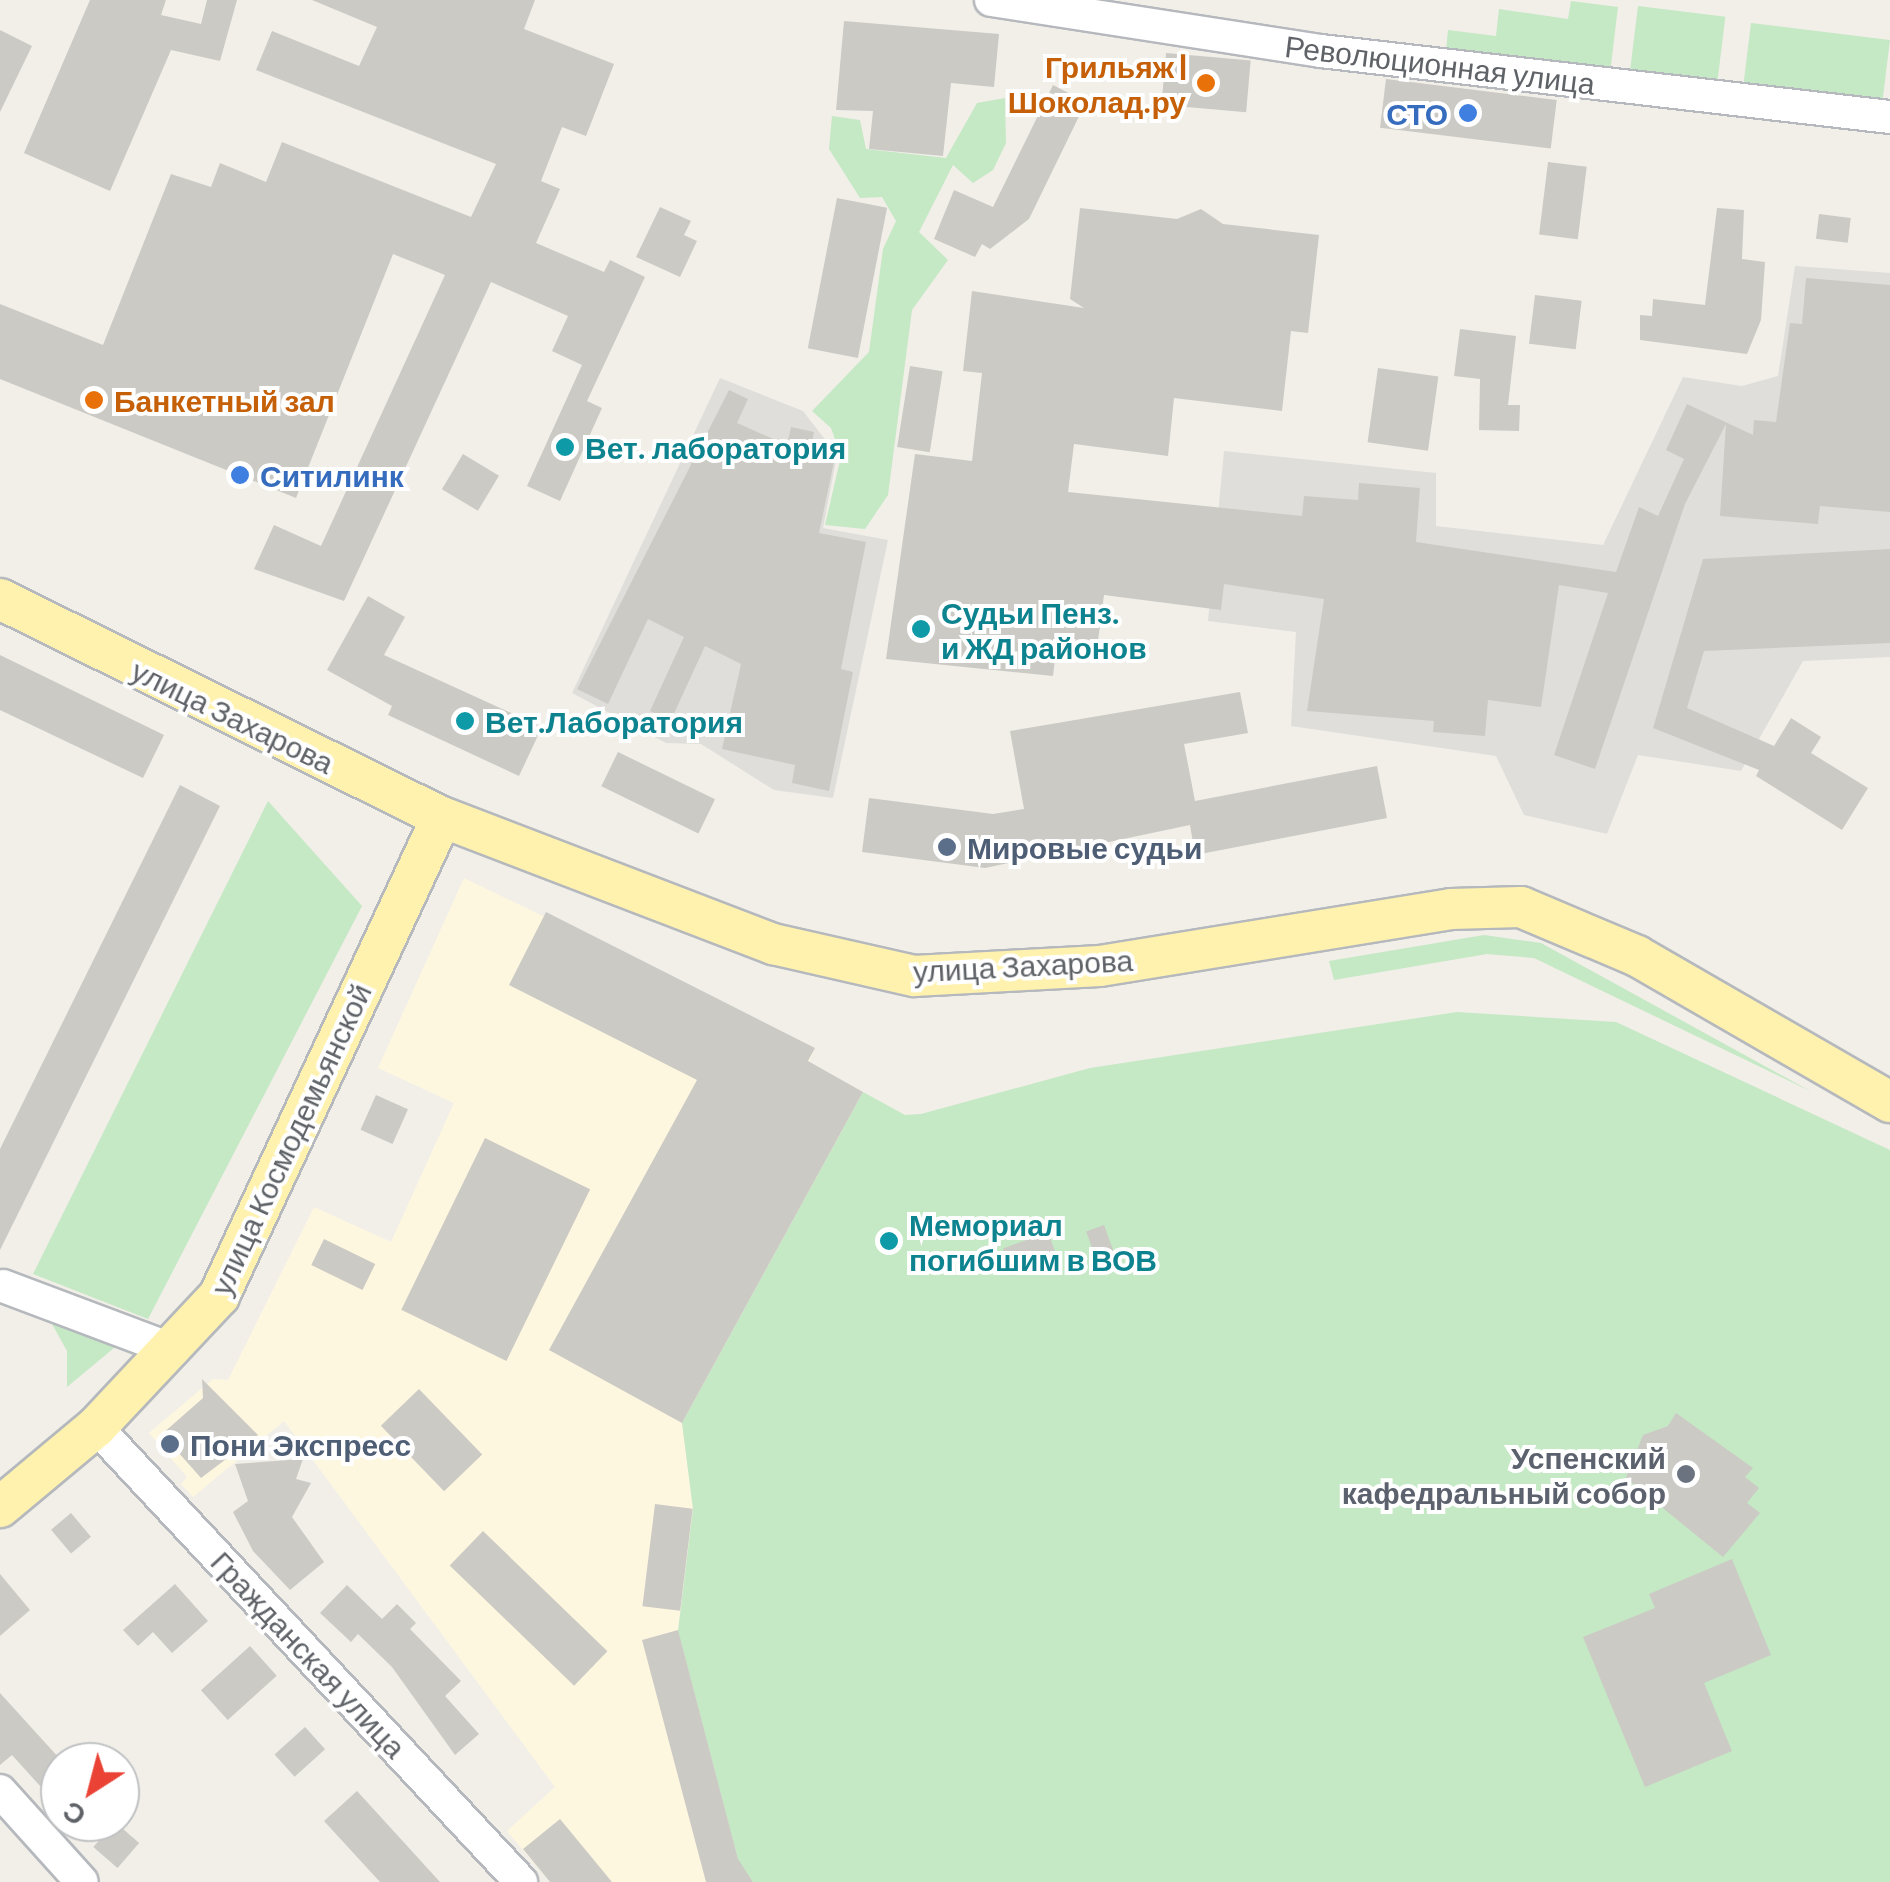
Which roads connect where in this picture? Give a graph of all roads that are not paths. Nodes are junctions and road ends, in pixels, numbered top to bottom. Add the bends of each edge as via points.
1 (992, 0) edge
2 (1890, 117) edge
3 (0, 599) edge
4 (442, 816) junction
5 (1890, 1102) edge
6 (3, 1286) dead end
7 (174, 1350) junction
8 (96, 1428) junction
9 (0, 1507) edge
10 (0, 1790) edge
11 (82, 1882) edge
12 (522, 1882) edge

1 - 2 street, Революционная улица via 1321,51
3 - 4 main road, улица Захарова
4 - 5 main road, улица Захарова via 773,944 914,976 1100,966 1451,909 1521,908 1637,956
4 - 7 main road, улица Космодемьянской via 219,1296
6 - 7 street
7 - 8 main road, улица Космодемьянской
8 - 9 main road, улица Космодемьянской
8 - 12 street, Гражданская улица
10 - 11 street

